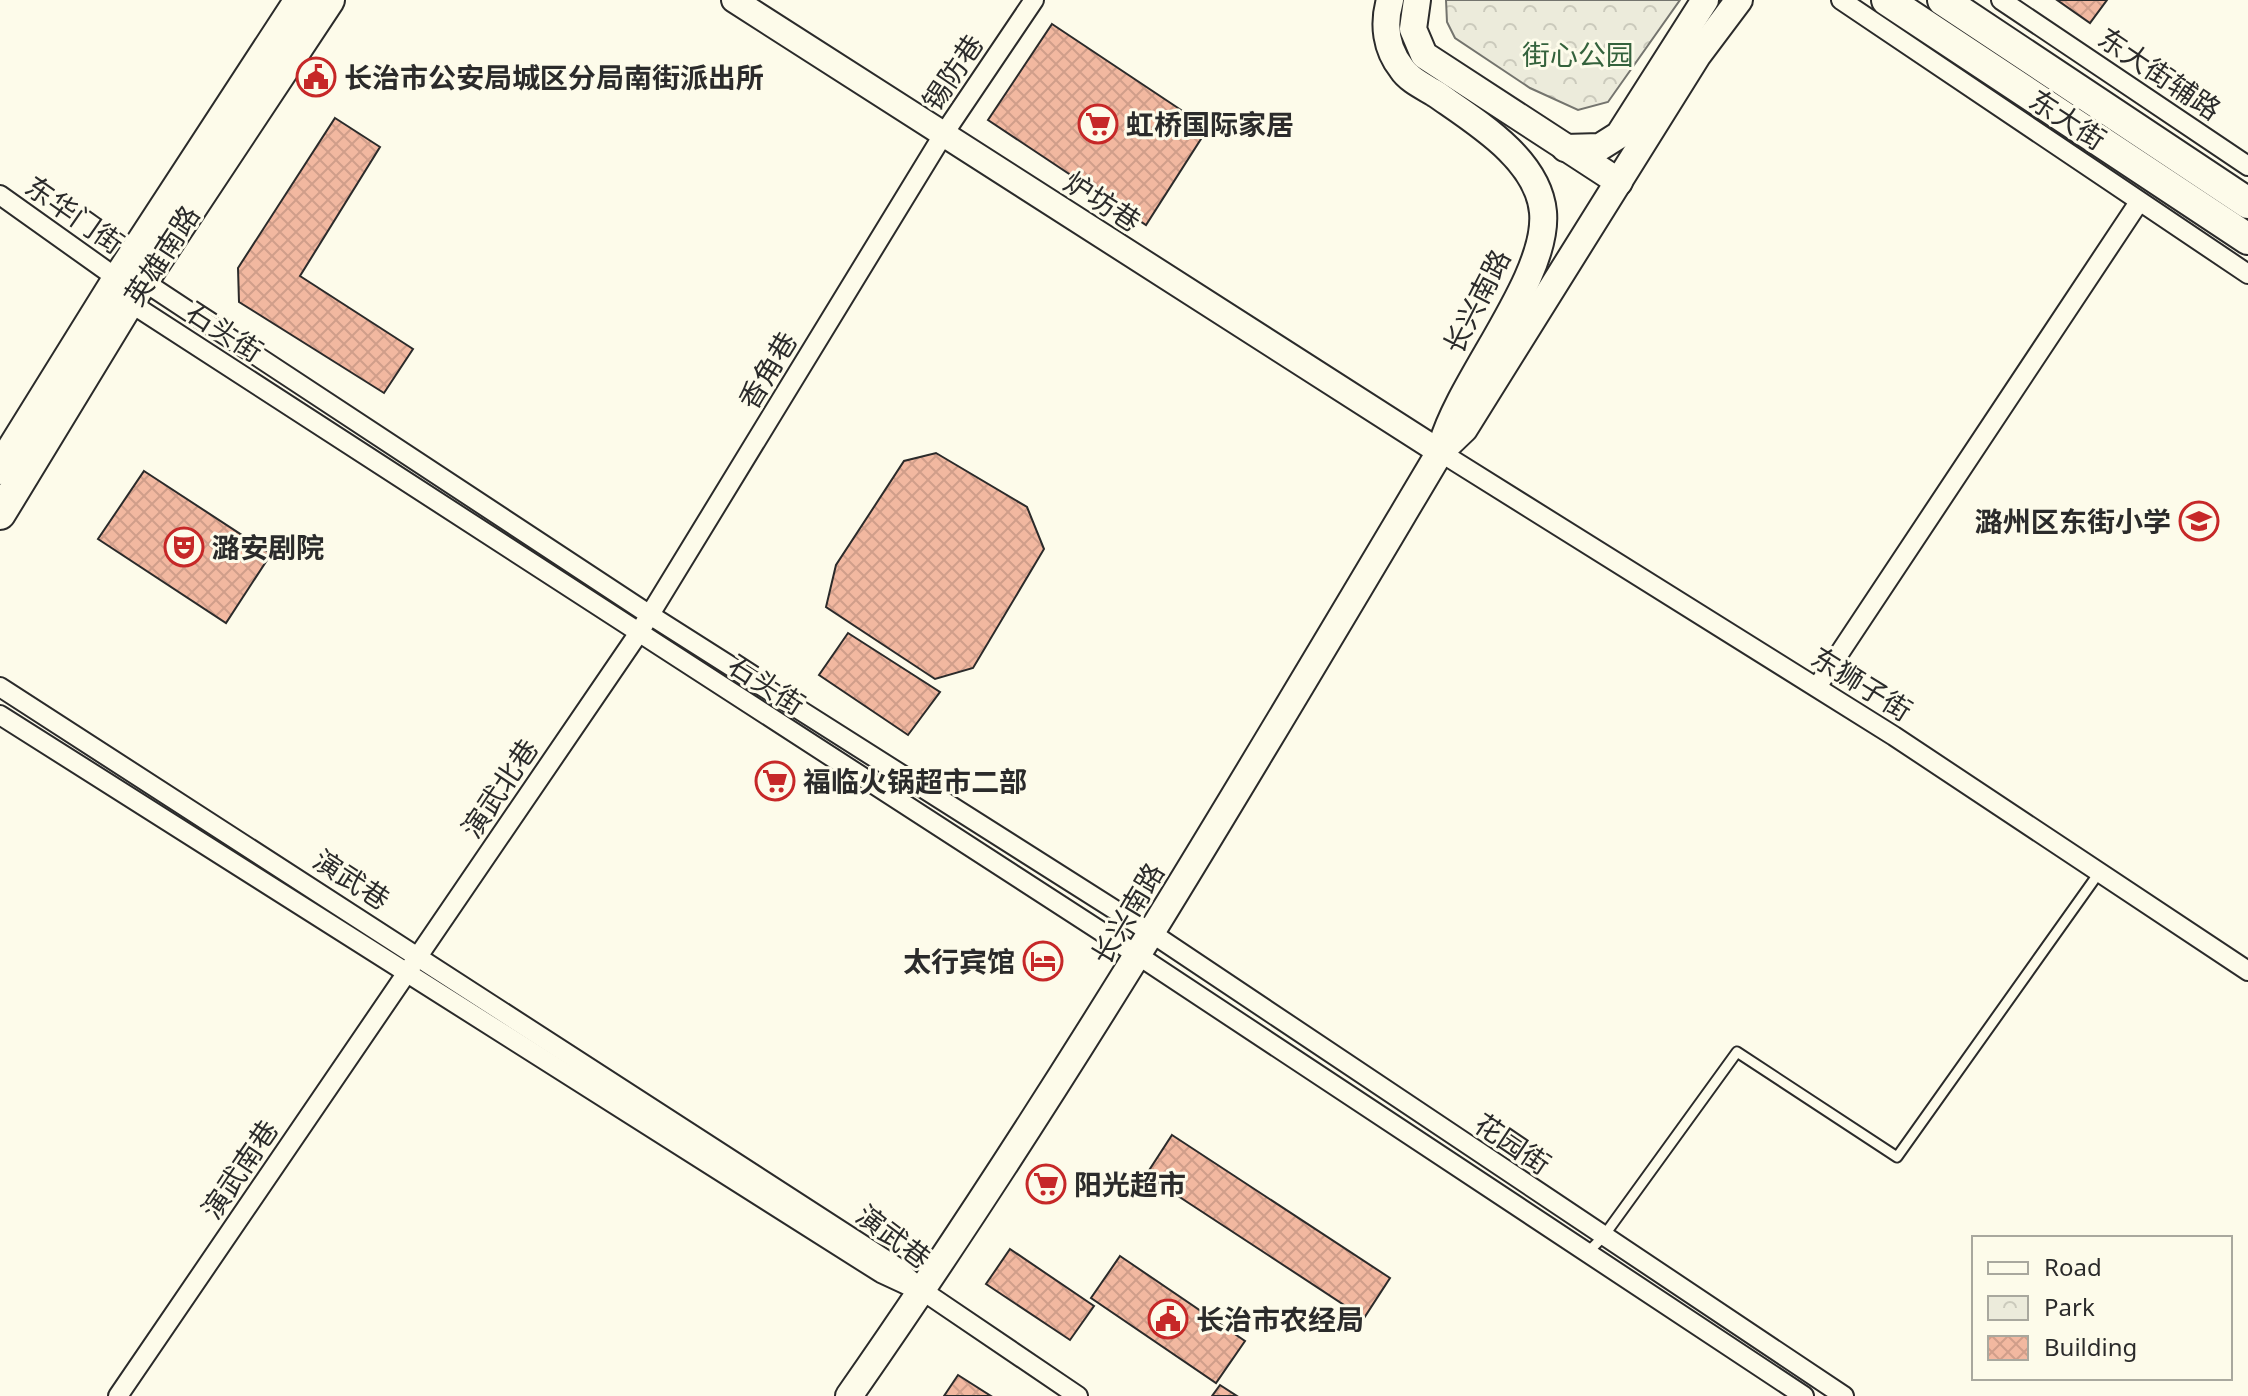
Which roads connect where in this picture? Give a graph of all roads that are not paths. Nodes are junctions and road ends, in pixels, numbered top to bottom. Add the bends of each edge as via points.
1 (300, 0) edge
2 (329, 0) edge
3 (734, 0) edge
4 (1034, 0) edge
5 (1390, 0) edge
6 (1417, 0) edge
7 (1705, 0) edge
8 (1739, 0) edge
9 (1841, 0) edge
10 (1887, 0) edge
11 (1943, 0) edge
12 (2001, 0) edge
13 (943, 135) junction
14 (1565, 148) junction
15 (2248, 166) edge
16 (1619, 182) junction
17 (0, 195) edge
18 (2139, 202) junction
19 (2248, 203) edge
20 (2248, 239) edge
21 (2248, 274) edge
22 (130, 287) junction
23 (1440, 452) junction
24 (0, 469) edge
25 (0, 514) edge
26 (650, 615) junction
27 (638, 634) junction
28 (0, 687) edge
29 (1817, 687) junction
30 (0, 715) edge
31 (2101, 870) junction
32 (1146, 945) junction
33 (419, 955) junction
34 (2248, 971) edge
35 (406, 973) junction
36 (1603, 1237) junction
37 (1587, 1253) junction
38 (923, 1291) junction
39 (118, 1396) edge
40 (849, 1396) edge
41 (1078, 1396) edge
42 (1804, 1396) edge
43 (1844, 1396) edge

1 - 22 main road, 英雄南路
2 - 22 main road, 英雄南路
3 - 13 street, 炉坊巷
4 - 13 street, 锡防巷
5 - 23 main road, 长兴南路 via 1386,32 1403,72 1501,143 1538,188 1543,214 1539,246 1523,287 1450,419
6 - 14 main road via 1413,29 1424,55
7 - 14 main road via 1619,135 1600,147
8 - 16 main road, 长兴南路 via 1697,56
9 - 18 street
10 - 20 main road, 东大街
11 - 19 main road, 东大街
12 - 15 street, 东大街辅路
13 - 23 street, 炉坊巷
13 - 26 street, 香角巷
14 - 16 main road
16 - 23 main road, 长兴南路 via 1464,429
17 - 22 street, 东华门街
18 - 21 street
18 - 29 street
22 - 24 main road, 英雄南路
22 - 25 main road, 英雄南路
22 - 26 street, 石头街
22 - 27 street, 石头街
23 - 29 street, 东狮子街
23 - 32 main road, 长兴南路
26 - 27 street, 香角巷
26 - 32 street, 石头街
27 - 32 street, 石头街
27 - 33 street, 演武北巷
28 - 33 street, 演武巷
29 - 31 street, 东狮子街
30 - 35 street, 演武巷
31 - 34 street, 东狮子街
31 - 36 lane via 1897,1157 1737,1052
32 - 36 street, 花园街
32 - 37 street, 花园街
32 - 38 main road, 长兴南路
33 - 35 street, 演武北巷
33 - 38 street, 演武巷 via 894,1265
35 - 38 street, 演武巷 via 881,1273
35 - 39 street, 演武南巷
36 - 37 lane
36 - 43 street, 花园街
37 - 42 street, 花园街
38 - 40 main road, 长兴南路
38 - 41 street

